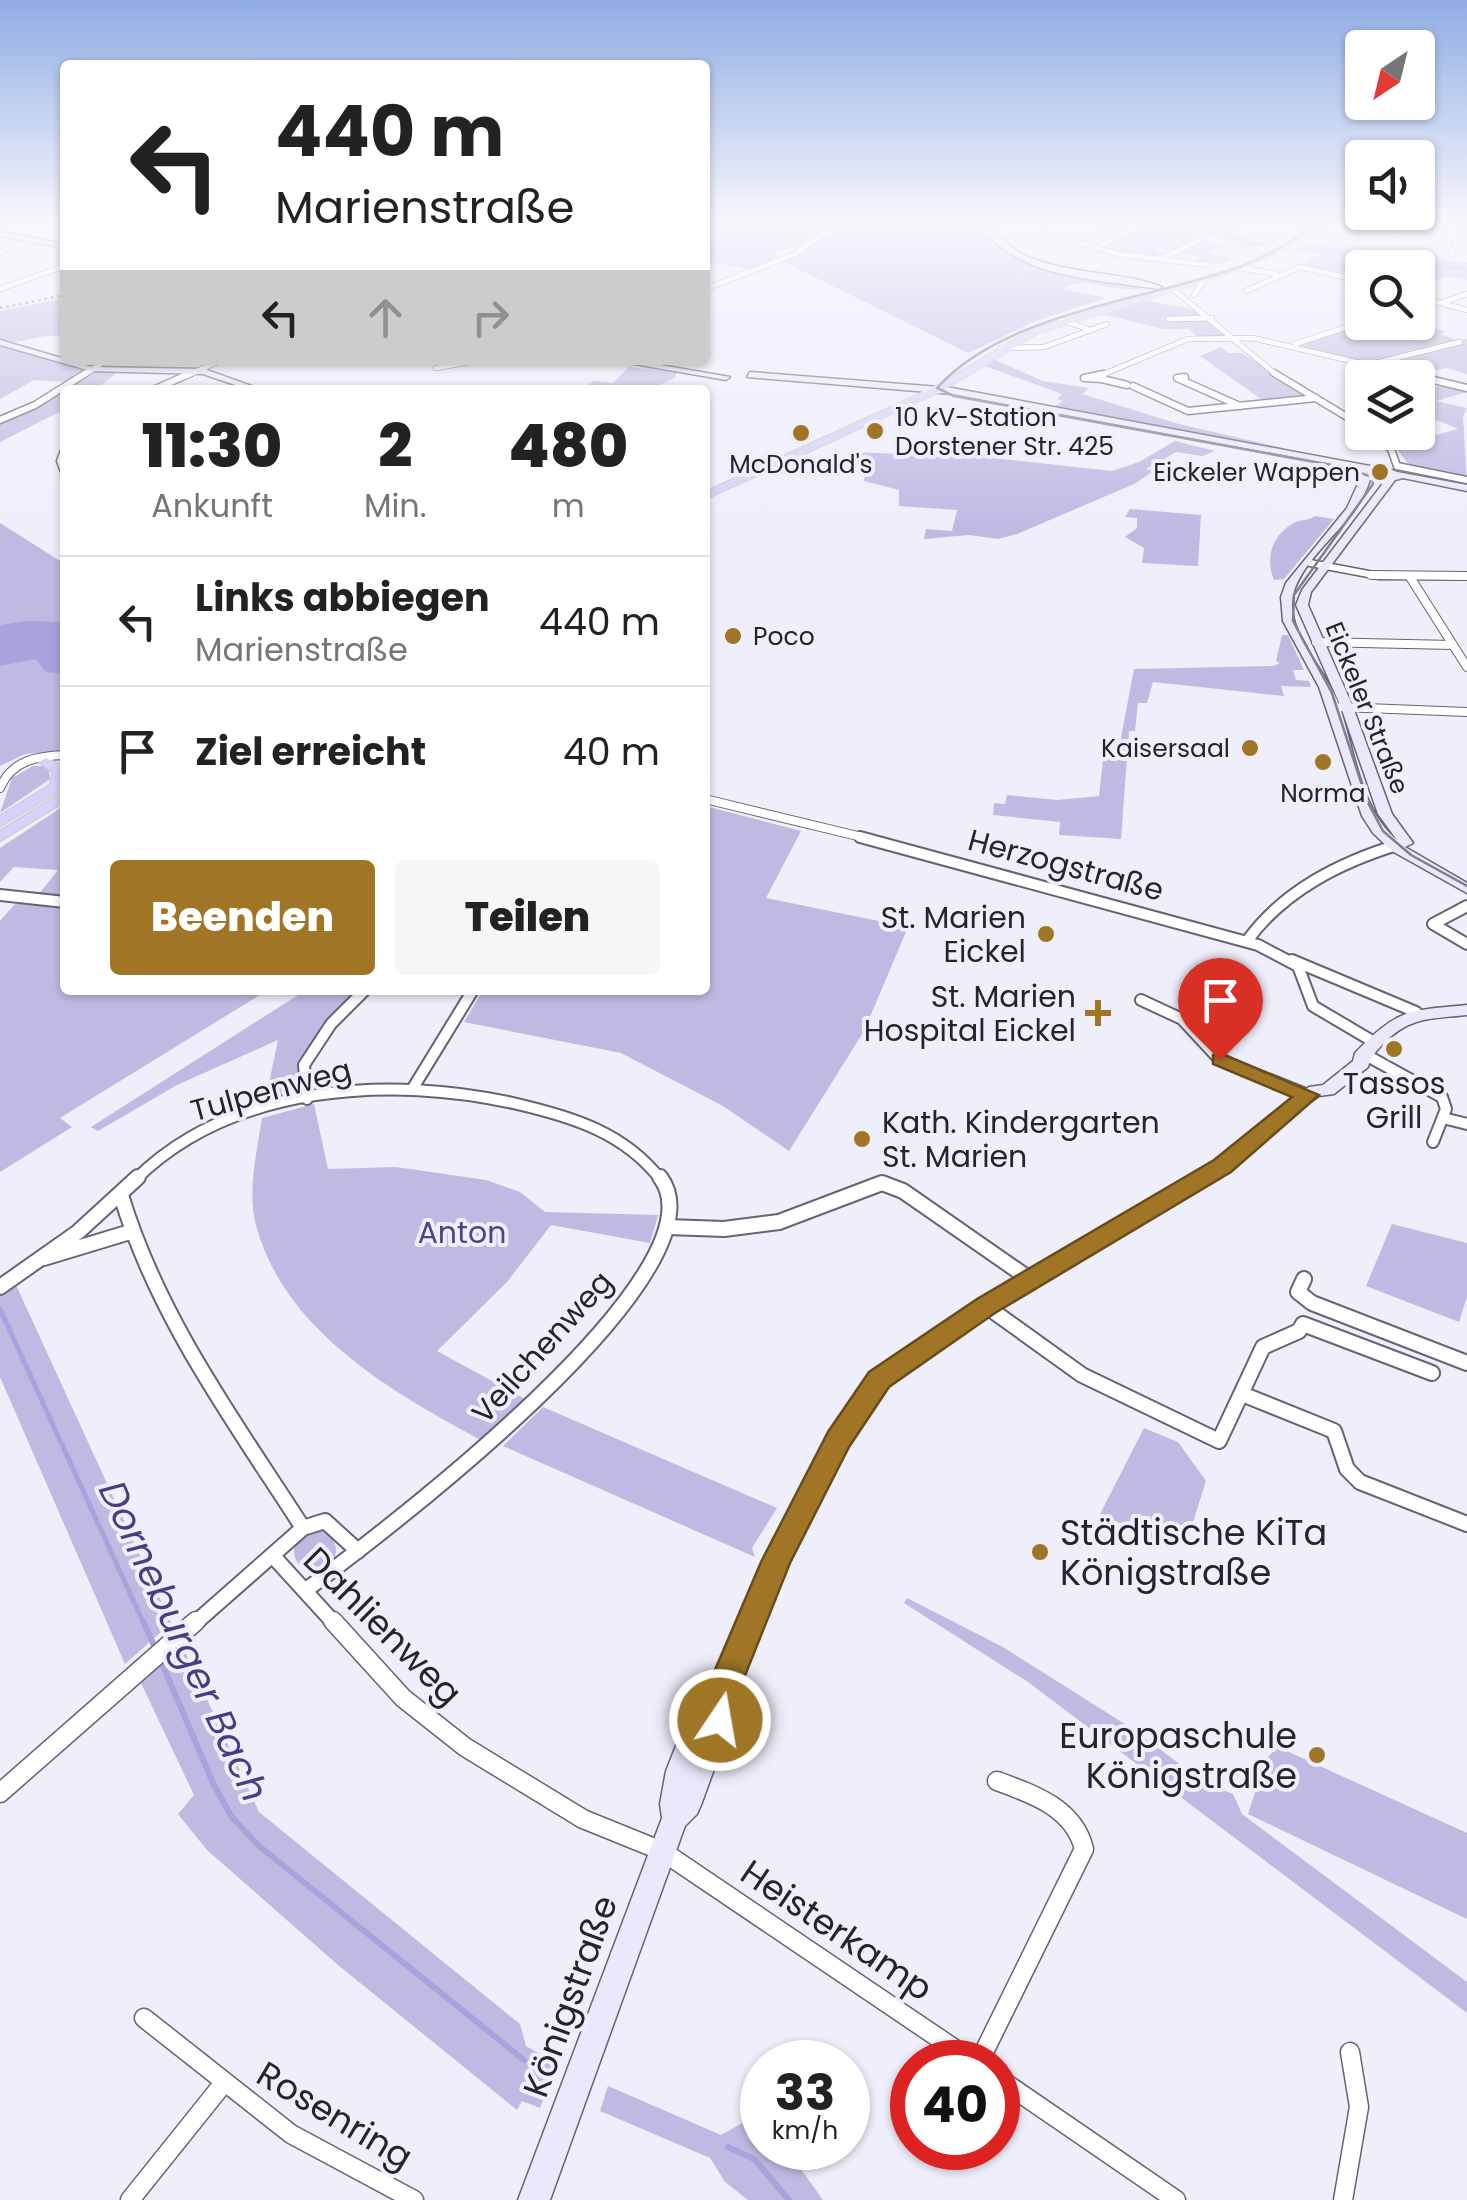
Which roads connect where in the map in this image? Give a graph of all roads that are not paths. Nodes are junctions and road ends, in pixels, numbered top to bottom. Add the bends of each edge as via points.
1 (1039, 323) edge
2 (1054, 323) edge
3 (1068, 323) edge
4 (1217, 323) edge
5 (1108, 324) dead end
6 (1345, 328) edge
7 (1088, 329) junction
8 (1233, 338) junction
9 (0, 342) edge
10 (1460, 342) dead end
11 (1295, 344) junction
12 (1000, 348) junction
13 (60, 359) edge
14 (1353, 360) edge
15 (1385, 360) edge
16 (80, 365) edge
17 (97, 365) edge
18 (210, 365) edge
19 (450, 365) edge
20 (648, 365) edge
21 (91, 368) junction
22 (436, 368) dead end
23 (194, 372) junction
24 (1185, 377) dead end
25 (953, 380) junction
26 (1435, 380) edge
27 (65, 385) edge
28 (165, 385) edge
29 (246, 385) edge
30 (60, 388) edge
31 (1467, 388) edge
32 (925, 390) junction
33 (979, 396) junction
34 (1316, 398) junction
35 (1240, 406) junction
36 (1345, 416) edge
37 (0, 420) edge
38 (1214, 444) junction
39 (1391, 450) edge
40 (1363, 472) junction
41 (1394, 473) junction
42 (1467, 480) edge
43 (1467, 488) edge
44 (710, 491) edge
45 (1317, 565) junction
46 (1467, 576) edge
47 (1410, 577) junction
48 (1316, 642) junction
49 (1453, 645) junction
50 (1467, 667) edge
51 (1340, 706) junction
52 (1467, 712) edge
53 (60, 758) edge
54 (60, 759) edge
55 (46, 762) junction
56 (17, 767) junction
57 (60, 771) edge
58 (0, 788) edge
59 (60, 789) edge
60 (60, 790) edge
61 (710, 799) edge
62 (0, 822) edge
63 (0, 837) edge
64 (1400, 844) junction
65 (1467, 878) edge
66 (1467, 889) edge
67 (0, 896) edge
68 (60, 902) edge
69 (1467, 906) edge
70 (1247, 941) junction
71 (1467, 944) edge
72 (1292, 960) junction
73 (1331, 975) junction
74 (1303, 981) junction
75 (360, 995) edge
76 (470, 995) edge
77 (1142, 1000) dead end
78 (1467, 1010) edge
79 (1416, 1012) junction
80 (1366, 1051) junction
81 (413, 1088) junction
82 (1312, 1093) junction
83 (307, 1100) junction
84 (1443, 1118) junction
85 (1467, 1124) edge
86 (1433, 1142) dead end
87 (121, 1195) junction
88 (668, 1226) junction
89 (130, 1232) junction
90 (44, 1258) junction
91 (1304, 1279) dead end
92 (1031, 1280) junction
93 (0, 1286) edge
94 (986, 1306) junction
95 (1467, 1363) edge
96 (1432, 1374) dead end
97 (1242, 1394) junction
98 (1467, 1524) edge
99 (303, 1528) junction
100 (358, 1551) junction
101 (272, 1556) junction
102 (306, 1590) junction
103 (997, 1780) dead end
104 (0, 1793) edge
105 (662, 1851) junction
106 (144, 2018) dead end
107 (944, 2040) edge
108 (988, 2040) edge
109 (1350, 2052) dead end
110 (223, 2084) junction
111 (1020, 2093) edge
112 (130, 2200) edge
113 (414, 2200) edge
114 (534, 2200) edge
115 (1176, 2200) edge
116 (1343, 2200) edge

1 - 32 main road via 985,347
2 - 12 main road
3 - 7 street
4 - 8 street
5 - 7 street
6 - 11 street
7 - 12 street via 1046,349
8 - 11 street
8 - 34 street
8 - 35 street via 1181,341 1103,376 1188,411
9 - 13 street
10 - 15 street
11 - 14 street
12 - 25 main road
16 - 21 street
17 - 21 street
18 - 23 street
19 - 22 street
20 - 32 street
21 - 23 street
21 - 27 street
23 - 28 street
23 - 29 street
24 - 35 street via 1177,378
25 - 32 main road
25 - 33 street
26 - 31 street
30 - 37 street
32 - 33 street
32 - 38 street
32 - 44 main road
33 - 38 street
34 - 35 street
34 - 36 street
38 - 40 street
39 - 41 street
40 - 41 street
40 - 45 street, Eickeler Straße via 1348,514
41 - 42 street
41 - 43 street
41 - 45 street, Eickeler Straße
45 - 47 street
45 - 48 street, Eickeler Straße via 1302,601
45 - 51 street, Eickeler Straße via 1288,591 1288,612 1306,658
46 - 47 street
47 - 49 street
48 - 49 street
48 - 51 street, Eickeler Straße
49 - 50 street
51 - 52 street
51 - 64 street, Eickeler Straße via 1372,821
53 - 56 street via 34,758
54 - 55 street
55 - 56 street
55 - 57 main road
56 - 58 street
59 - 62 main road
60 - 63 main road
61 - 70 street, Herzogstraße
64 - 65 street
64 - 66 street
64 - 70 street via 1286,897 1266,912
67 - 68 street
69 - 71 street via 1433,924
70 - 72 street, Herzogstraße
72 - 73 street, Herzogstraße
72 - 74 street
73 - 74 street
73 - 79 street, Herzogstraße
74 - 80 street via 1314,1006
75 - 83 street via 304,1064
76 - 81 street
77 - 82 street via 1182,1019 1209,1053
78 - 79 street
79 - 80 street, Königstraße via 1394,1021
80 - 82 street, Königstraße via 1362,1063 1328,1090
80 - 84 street via 1442,1098
81 - 83 street, Tulpenweg via 359,1089
81 - 88 street, Tulpenweg via 530,1106 636,1148 664,1181
82 - 92 street, Königstraße via 1232,1160
83 - 87 street, Tulpenweg via 177,1144 152,1160
84 - 85 street
84 - 86 street
87 - 89 street, Dahlienweg
87 - 90 street, Tulpenweg
88 - 92 street via 756,1227 815,1212 882,1183
88 - 100 street, Veilchenweg via 631,1292 570,1365 461,1473
89 - 90 street, Tulpenweg
89 - 99 street, Dahlienweg via 194,1360
90 - 93 street, Tulpenweg
91 - 95 street via 1298,1292 1312,1303
92 - 94 street, Königstraße
94 - 97 street via 1082,1375 1219,1442
94 - 105 street, Königstraße via 893,1366 863,1400 776,1562 720,1698 720,1720 688,1805 674,1818
96 - 97 street via 1303,1324 1263,1347
97 - 98 street via 1334,1431 1345,1466 1360,1482
99 - 100 street via 325,1521
99 - 101 street
100 - 102 street, Veilchenweg
101 - 102 street, Dahlienweg
101 - 104 street
102 - 105 street, Dahlienweg via 391,1686 465,1747 582,1819
103 - 108 street, Heisterkamp via 1038,1795 1075,1827 1084,1849
105 - 107 street, Heisterkamp
105 - 114 street, Königstraße
106 - 110 street, Rosenring
109 - 116 street via 1362,2103
110 - 112 street, Rosenring
110 - 113 street, Rosenring via 291,2134
111 - 115 street

